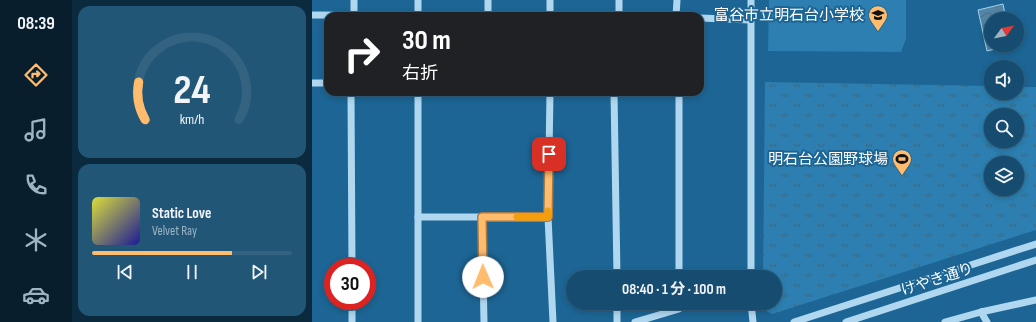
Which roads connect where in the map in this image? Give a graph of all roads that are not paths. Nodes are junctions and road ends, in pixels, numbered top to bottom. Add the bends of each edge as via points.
1 (354, 0) edge
2 (418, 0) edge
3 (488, 0) edge
4 (550, 0) edge
5 (619, 0) edge
6 (677, 0) edge
7 (751, 0) edge
8 (354, 12) edge
9 (418, 12) edge
10 (488, 12) edge
11 (550, 12) edge
12 (619, 12) edge
13 (676, 12) edge
14 (312, 15) edge
15 (324, 15) edge
16 (704, 18) edge
17 (750, 20) junction
18 (312, 82) edge
19 (324, 83) edge
20 (351, 96) edge
21 (418, 96) edge
22 (550, 96) edge
23 (614, 96) edge
24 (679, 96) edge
25 (418, 217) junction
26 (482, 217) junction
27 (548, 217) junction
28 (1036, 244) edge
29 (352, 258) edge
30 (1036, 260) edge
31 (617, 270) edge
32 (679, 270) edge
33 (751, 270) edge
34 (1036, 300) edge
35 (352, 310) edge
36 (617, 310) edge
37 (676, 310) edge
38 (752, 310) edge
39 (981, 312) junction
40 (352, 322) edge
41 (418, 322) edge
42 (484, 322) edge
43 (553, 322) edge
44 (617, 322) edge
45 (635, 322) edge
46 (753, 322) edge
47 (794, 322) edge
48 (846, 322) edge
49 (945, 322) edge
50 (987, 322) edge

1 - 8 street
2 - 9 street
3 - 10 street
4 - 11 street
5 - 12 street
6 - 13 street
7 - 17 street
14 - 15 street
16 - 17 street
17 - 33 street
18 - 19 street
20 - 29 street
21 - 25 street
22 - 27 street
23 - 31 street
24 - 32 street
25 - 26 street
25 - 41 street
26 - 27 street
26 - 42 street
27 - 43 street
28 - 47 street
30 - 48 street, けやき通り
34 - 39 street
35 - 40 street
36 - 44 street
37 - 45 street
38 - 46 street
39 - 49 street
39 - 50 street

